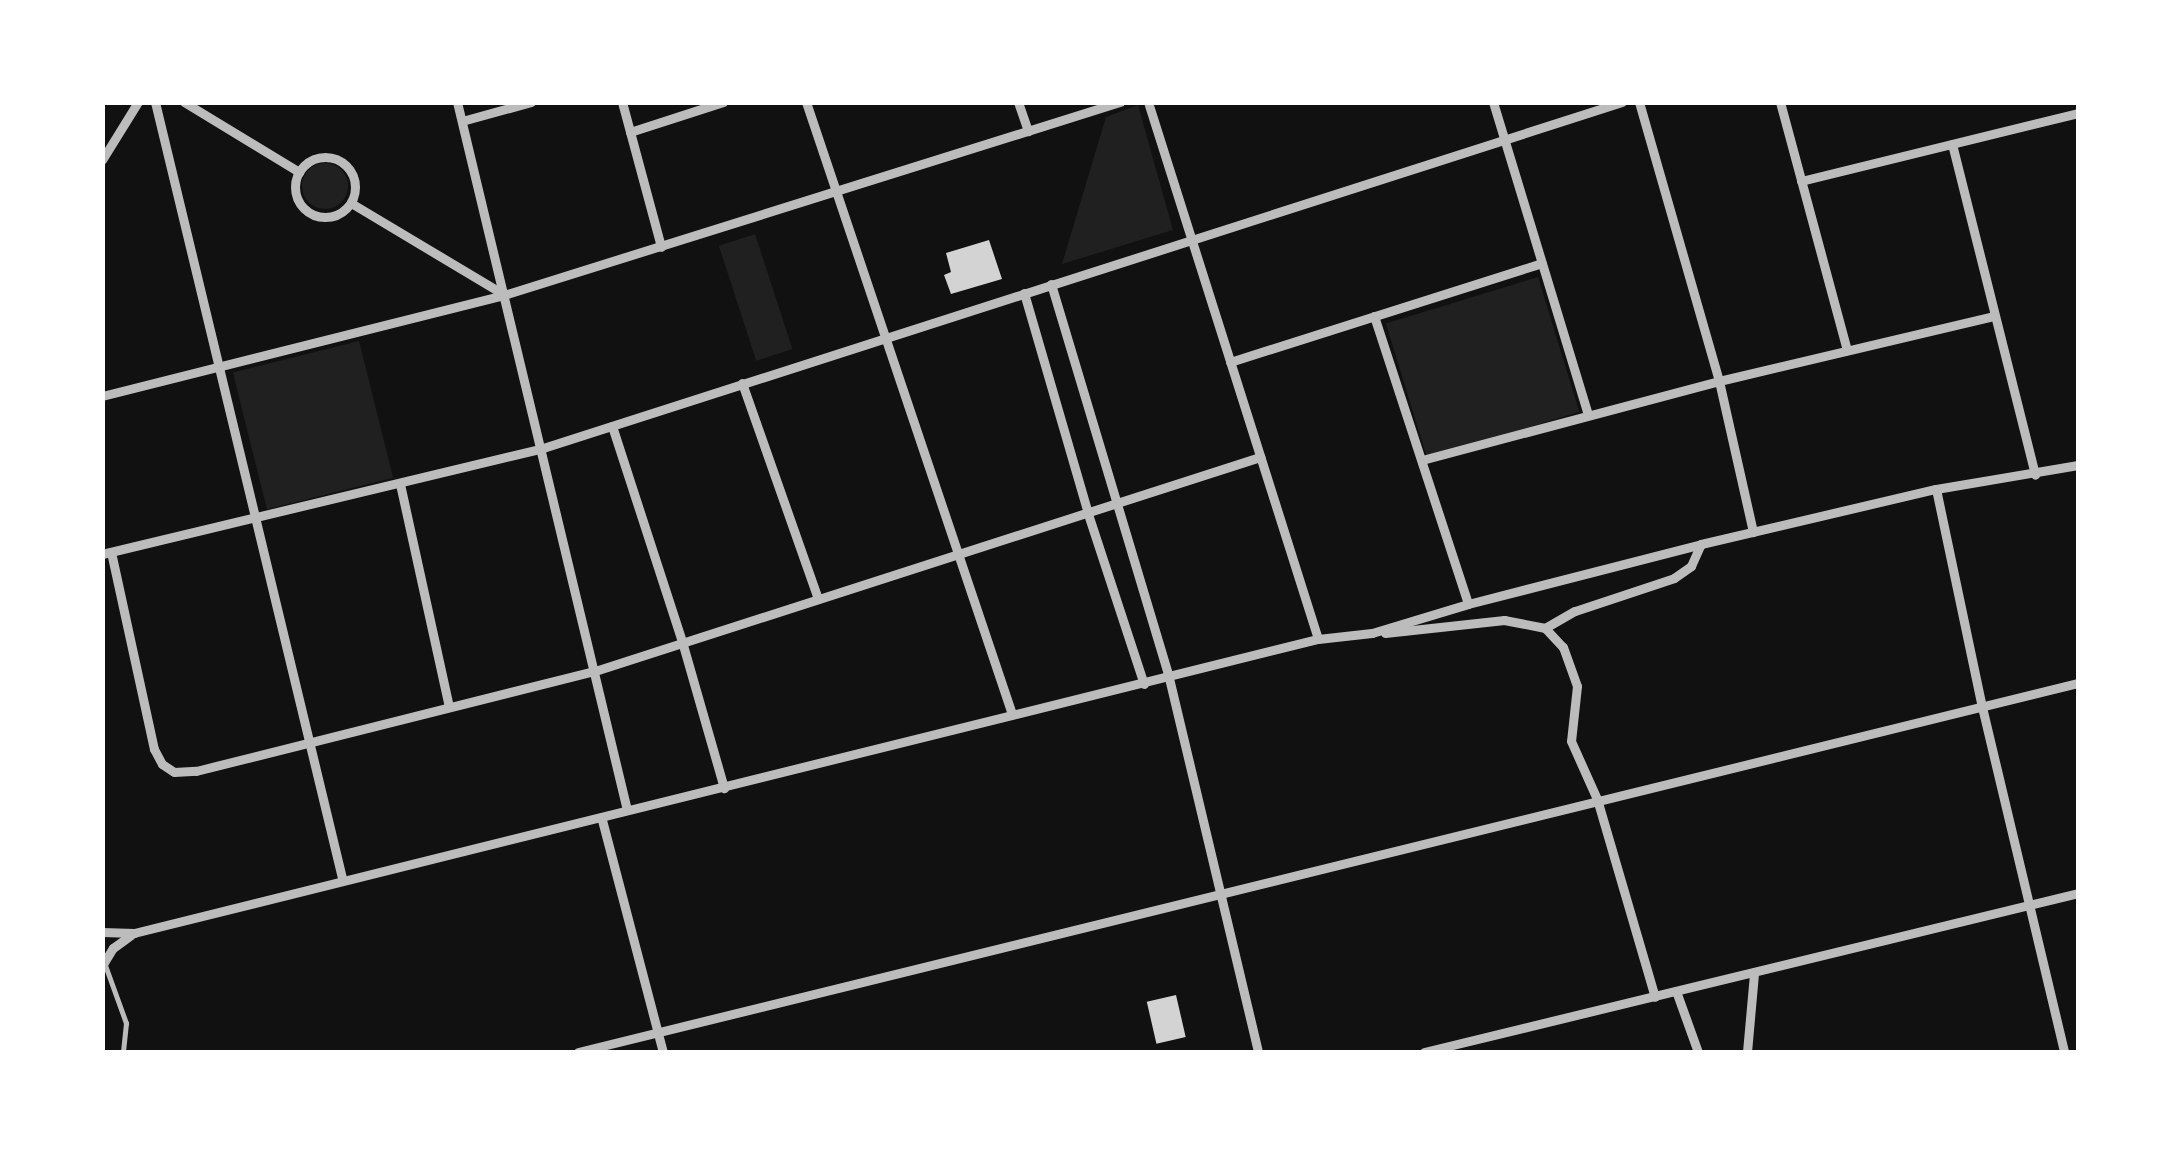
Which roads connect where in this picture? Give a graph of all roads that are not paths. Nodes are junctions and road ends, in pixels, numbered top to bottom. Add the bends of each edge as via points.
1 (138, 102) edge
2 (155, 102) edge
3 (184, 102) edge
4 (458, 102) edge
5 (531, 102) edge
6 (622, 102) edge
7 (682, 102) edge
8 (723, 102) edge
9 (806, 102) edge
10 (1018, 102) edge
11 (1120, 102) edge
12 (1148, 102) edge
13 (1492, 102) edge
14 (1622, 102) edge
15 (1639, 102) edge
16 (1780, 102) edge
17 (686, 114) junction
18 (2078, 114) edge
19 (462, 122) junction
20 (1028, 131) junction
21 (630, 132) junction
22 (1505, 140) junction
23 (1952, 144) junction
24 (102, 160) edge
25 (298, 172) junction
26 (1802, 181) junction
27 (834, 190) junction
28 (351, 203) junction
29 (1191, 239) junction
30 (662, 246) junction
31 (1542, 263) junction
32 (1051, 284) junction
33 (1024, 293) junction
34 (504, 294) junction
35 (1374, 316) junction
36 (1994, 316) junction
37 (885, 338) junction
38 (1848, 350) junction
39 (1230, 362) junction
40 (220, 368) junction
41 (1719, 381) junction
42 (742, 383) junction
43 (102, 396) edge
44 (1588, 416) junction
45 (612, 426) junction
46 (543, 448) junction
47 (1260, 457) junction
48 (1422, 460) junction
49 (2078, 465) edge
50 (2036, 474) junction
51 (400, 484) junction
52 (1936, 489) junction
53 (1115, 506) junction
54 (1088, 514) junction
55 (256, 518) junction
56 (1753, 532) junction
57 (1701, 544) junction
58 (106, 553) edge
59 (958, 555) junction
60 (818, 599) junction
61 (1468, 604) junction
62 (1545, 628) junction
63 (1372, 633) junction
64 (1318, 638) junction
65 (683, 645) junction
66 (596, 671) junction
67 (1168, 678) junction
68 (1144, 684) junction
69 (2078, 684) edge
70 (448, 706) junction
71 (1982, 707) junction
72 (1012, 714) junction
73 (310, 740) junction
74 (724, 788) junction
75 (1598, 798) junction
76 (627, 810) junction
77 (602, 820) junction
78 (342, 878) junction
79 (1218, 892) junction
80 (2078, 893) edge
81 (2028, 905) junction
82 (102, 932) edge
83 (134, 933) junction
84 (103, 964) edge
85 (1754, 974) junction
86 (1676, 992) junction
87 (1655, 997) junction
88 (658, 1032) junction
89 (122, 1052) edge
90 (578, 1052) edge
91 (663, 1052) edge
92 (1258, 1052) edge
93 (1424, 1052) edge
94 (1698, 1052) edge
95 (1747, 1052) edge
96 (2064, 1052) edge

1 - 24 street
2 - 40 street
3 - 25 street
4 - 19 street
5 - 19 street
6 - 21 street
7 - 17 street
8 - 17 street
9 - 27 street
10 - 20 street
11 - 20 street
12 - 29 street
13 - 22 street
14 - 22 street
15 - 41 street
16 - 26 street
17 - 21 street
18 - 23 street
19 - 34 street
20 - 27 street
21 - 30 street
22 - 29 street
22 - 31 street
23 - 26 street
23 - 36 street
25 - 28 street via 296,195 309,213 332,216
25 - 28 street via 311,160 337,159 354,177
26 - 38 street
27 - 30 street
27 - 37 street
28 - 34 street
29 - 32 street
29 - 39 street
30 - 34 street
31 - 35 street
31 - 44 street
32 - 33 street
32 - 53 street
33 - 37 street
33 - 54 street
34 - 40 street
34 - 46 street
35 - 39 street
35 - 48 street
36 - 38 street
36 - 50 street
37 - 42 street
37 - 59 street
38 - 41 street
39 - 47 street
40 - 43 street
40 - 55 street
41 - 44 street
41 - 56 street
42 - 45 street
42 - 60 street
44 - 48 street
45 - 46 street
45 - 65 street
46 - 51 street
46 - 66 street
47 - 53 street
47 - 64 street
48 - 61 street
49 - 50 street
50 - 52 street
51 - 55 street
51 - 70 street
52 - 56 street
52 - 71 street
53 - 54 street
53 - 67 street
54 - 59 street
54 - 68 street
55 - 58 street
55 - 73 street
56 - 57 street
57 - 61 street
57 - 62 street via 1692,566 1674,578 1575,610
58 - 73 street via 162,764 174,772 196,772
59 - 60 street
59 - 72 street
60 - 65 street
61 - 63 street
62 - 63 street via 1504,620
62 - 75 street via 1572,666 1577,686 1571,741
63 - 64 street
64 - 67 street
65 - 66 street
65 - 74 street
66 - 70 street
66 - 76 street
67 - 68 street
67 - 79 street
68 - 72 street
69 - 71 street
70 - 73 street
71 - 75 street
71 - 81 street
72 - 74 street
73 - 78 street
74 - 76 street
75 - 79 street
75 - 87 street
76 - 77 street
77 - 78 street
77 - 88 street
78 - 83 street
79 - 88 street
79 - 92 street
80 - 81 street
81 - 85 street
81 - 96 street
82 - 83 street
83 - 84 street
84 - 89 lane via 126,1024
85 - 86 street
85 - 95 street
86 - 87 street
86 - 94 street
87 - 93 street
88 - 90 street
88 - 91 street

